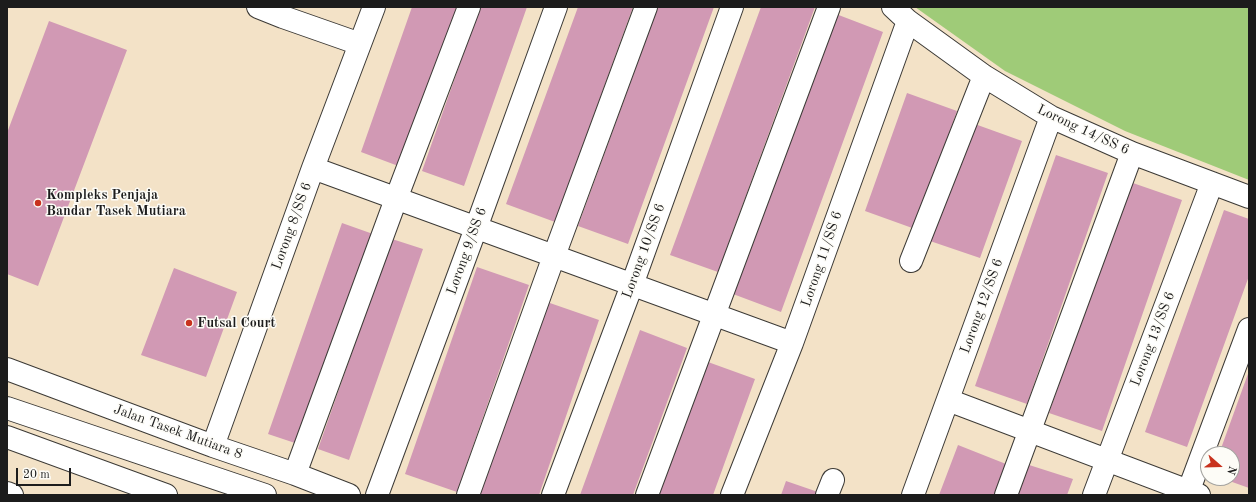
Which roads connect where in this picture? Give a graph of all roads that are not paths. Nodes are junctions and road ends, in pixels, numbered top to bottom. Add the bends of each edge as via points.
1 (258, 7) edge
2 (374, 7) edge
3 (469, 7) edge
4 (556, 7) edge
5 (646, 7) edge
6 (732, 7) edge
7 (829, 7) edge
8 (285, 12) edge
9 (900, 14) edge
10 (360, 44) junction
11 (984, 76) junction
12 (1051, 117) junction
13 (1132, 153) junction
14 (313, 168) junction
15 (1212, 183) junction
16 (1249, 197) edge
17 (396, 199) junction
18 (476, 228) junction
19 (554, 256) junction
20 (911, 260) dead end
21 (632, 285) junction
22 (713, 314) junction
23 (1249, 329) edge
24 (792, 343) junction
25 (7, 368) edge
26 (948, 400) junction
27 (7, 408) edge
28 (1030, 431) junction
29 (7, 437) edge
30 (213, 446) junction
31 (1108, 460) junction
32 (294, 474) junction
33 (7, 493) edge
34 (1191, 494) edge
35 (12, 495) edge
36 (166, 495) edge
37 (265, 495) edge
38 (349, 495) edge
39 (377, 495) edge
40 (468, 495) edge
41 (553, 495) edge
42 (647, 495) edge
43 (732, 495) edge
44 (913, 495) edge
45 (1006, 495) edge
46 (1094, 495) edge

1 - 8 street
2 - 10 street, Lorong 8/SS 6
3 - 17 street
4 - 18 street, Lorong 9/SS 6
5 - 19 street
6 - 21 street, Lorong 10/SS 6
7 - 22 street
8 - 10 street
9 - 11 street, Lorong 14/SS 6
9 - 24 street, Lorong 11/SS 6
10 - 14 street, Lorong 8/SS 6
11 - 12 street, Lorong 14/SS 6
11 - 20 street
12 - 13 street, Lorong 14/SS 6
12 - 26 street, Lorong 12/SS 6
13 - 15 street, Lorong 14/SS 6
13 - 28 street
14 - 17 street
14 - 30 street, Lorong 8/SS 6
15 - 16 street, Lorong 14/SS 6
15 - 31 street, Lorong 13/SS 6
17 - 18 street
17 - 32 street
18 - 19 street
18 - 39 street, Lorong 9/SS 6
19 - 21 street
19 - 40 street
21 - 22 street
21 - 41 street, Lorong 10/SS 6
22 - 24 street
22 - 42 street
23 - 34 street
24 - 43 street, Lorong 11/SS 6
25 - 30 street, Jalan Tasek Mutiara 8
26 - 28 street
26 - 44 street, Lorong 12/SS 6
27 - 37 street
28 - 31 street
28 - 45 street
29 - 36 street
30 - 32 street, Jalan Tasek Mutiara 8
31 - 34 street
31 - 46 street, Lorong 13/SS 6
32 - 38 street, Jalan Tasek Mutiara 8
33 - 35 street

